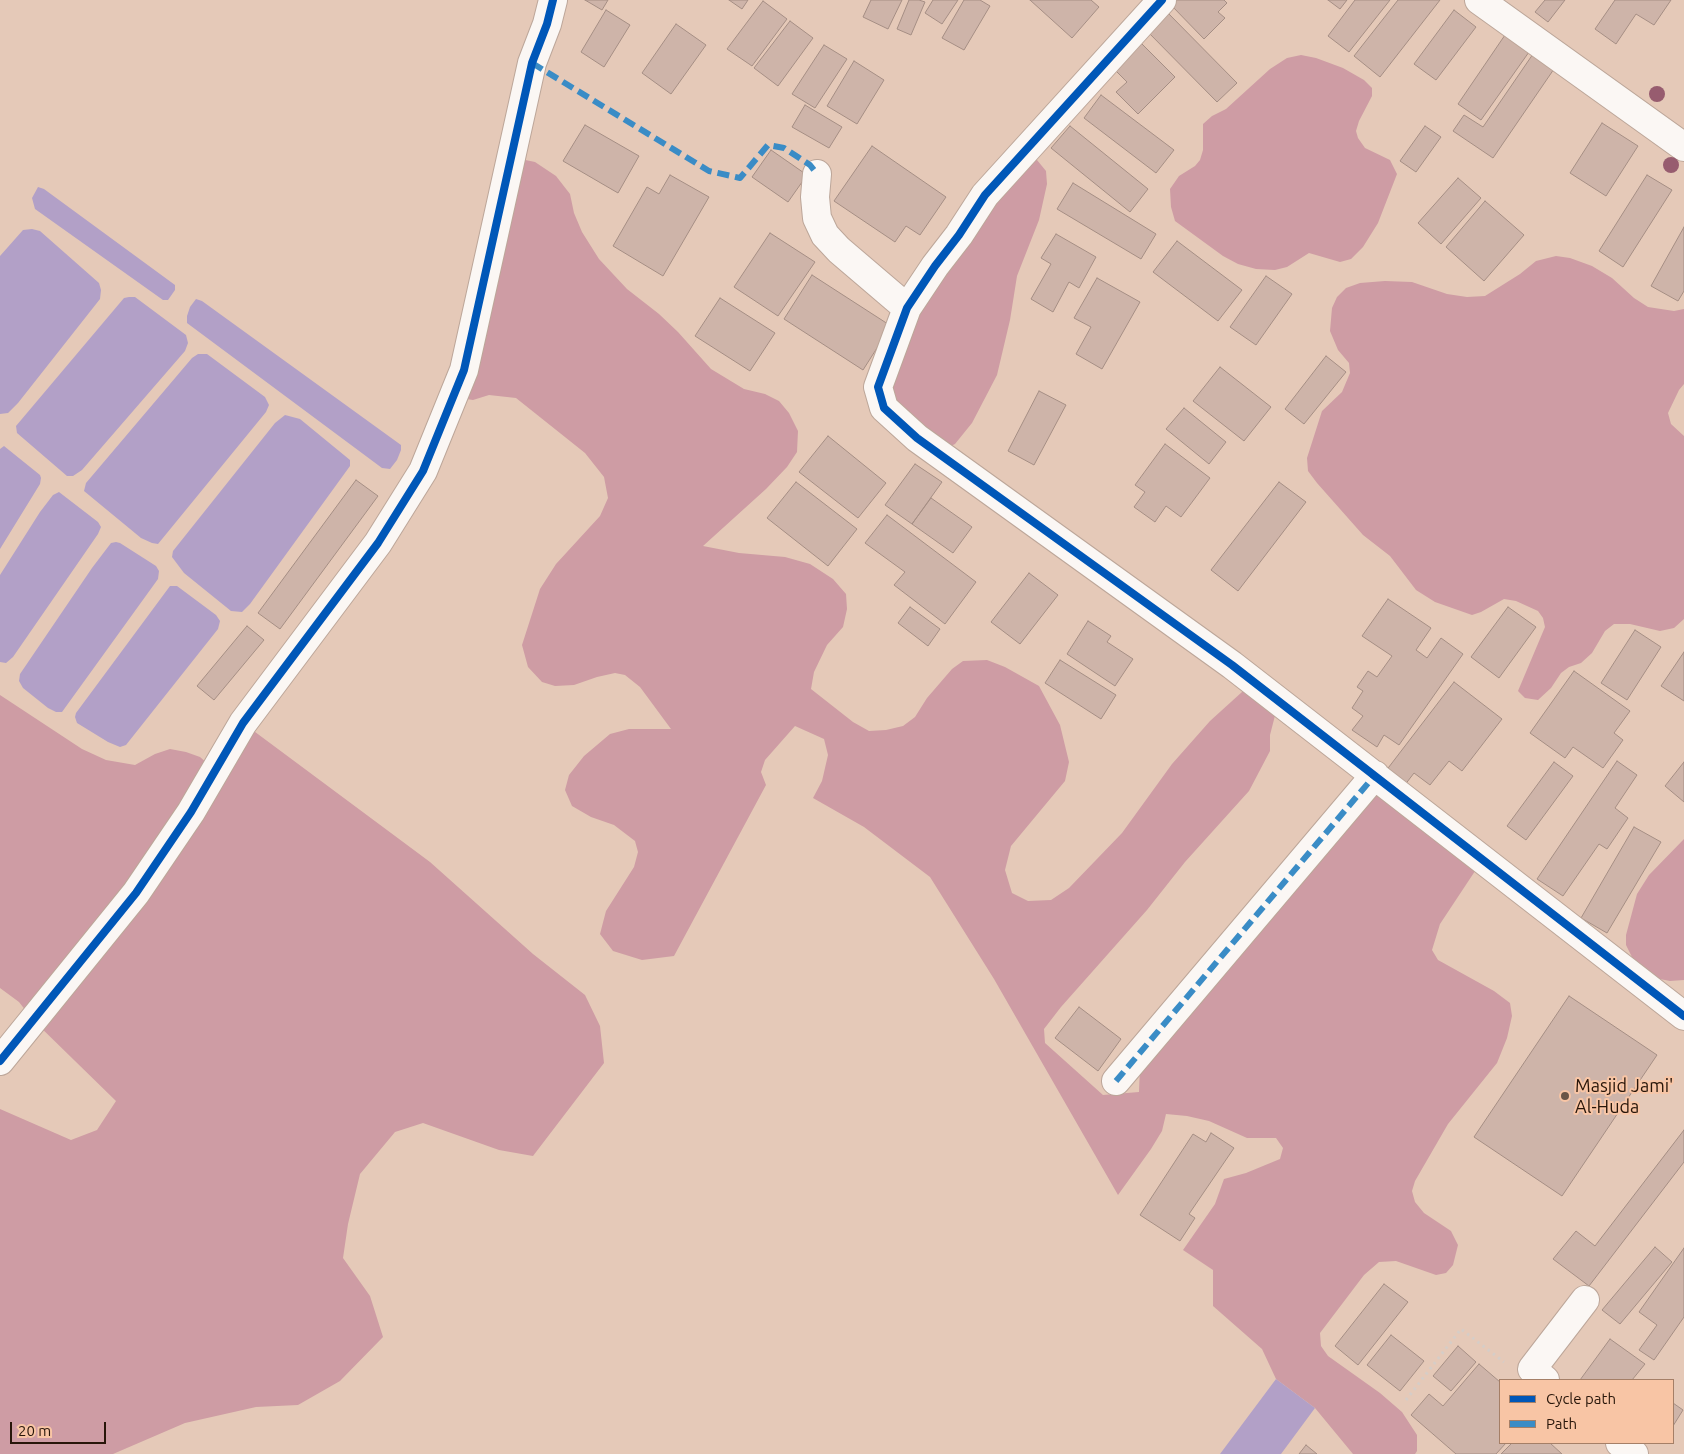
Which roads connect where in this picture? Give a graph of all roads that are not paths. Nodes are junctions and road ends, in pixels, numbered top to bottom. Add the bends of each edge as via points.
1 (553, 0) edge
2 (1162, 0) edge
3 (1479, 0) edge
4 (1684, 148) edge
5 (817, 174) dead end
6 (907, 308) junction
7 (1375, 775) junction
8 (1684, 1016) edge
9 (0, 1061) edge
10 (1116, 1081) dead end
11 (1584, 1300) dead end
12 (1539, 1375) edge
13 (1621, 1444) edge
14 (1634, 1454) edge

1 - 9 street via 532,63 464,370 423,471 378,544 243,722 191,812 136,893
2 - 6 street via 985,195
3 - 4 street
5 - 6 street via 817,218 825,235
6 - 7 street via 878,387 884,408 923,443 1232,665
7 - 8 street
7 - 10 street
11 - 12 street
13 - 14 street

